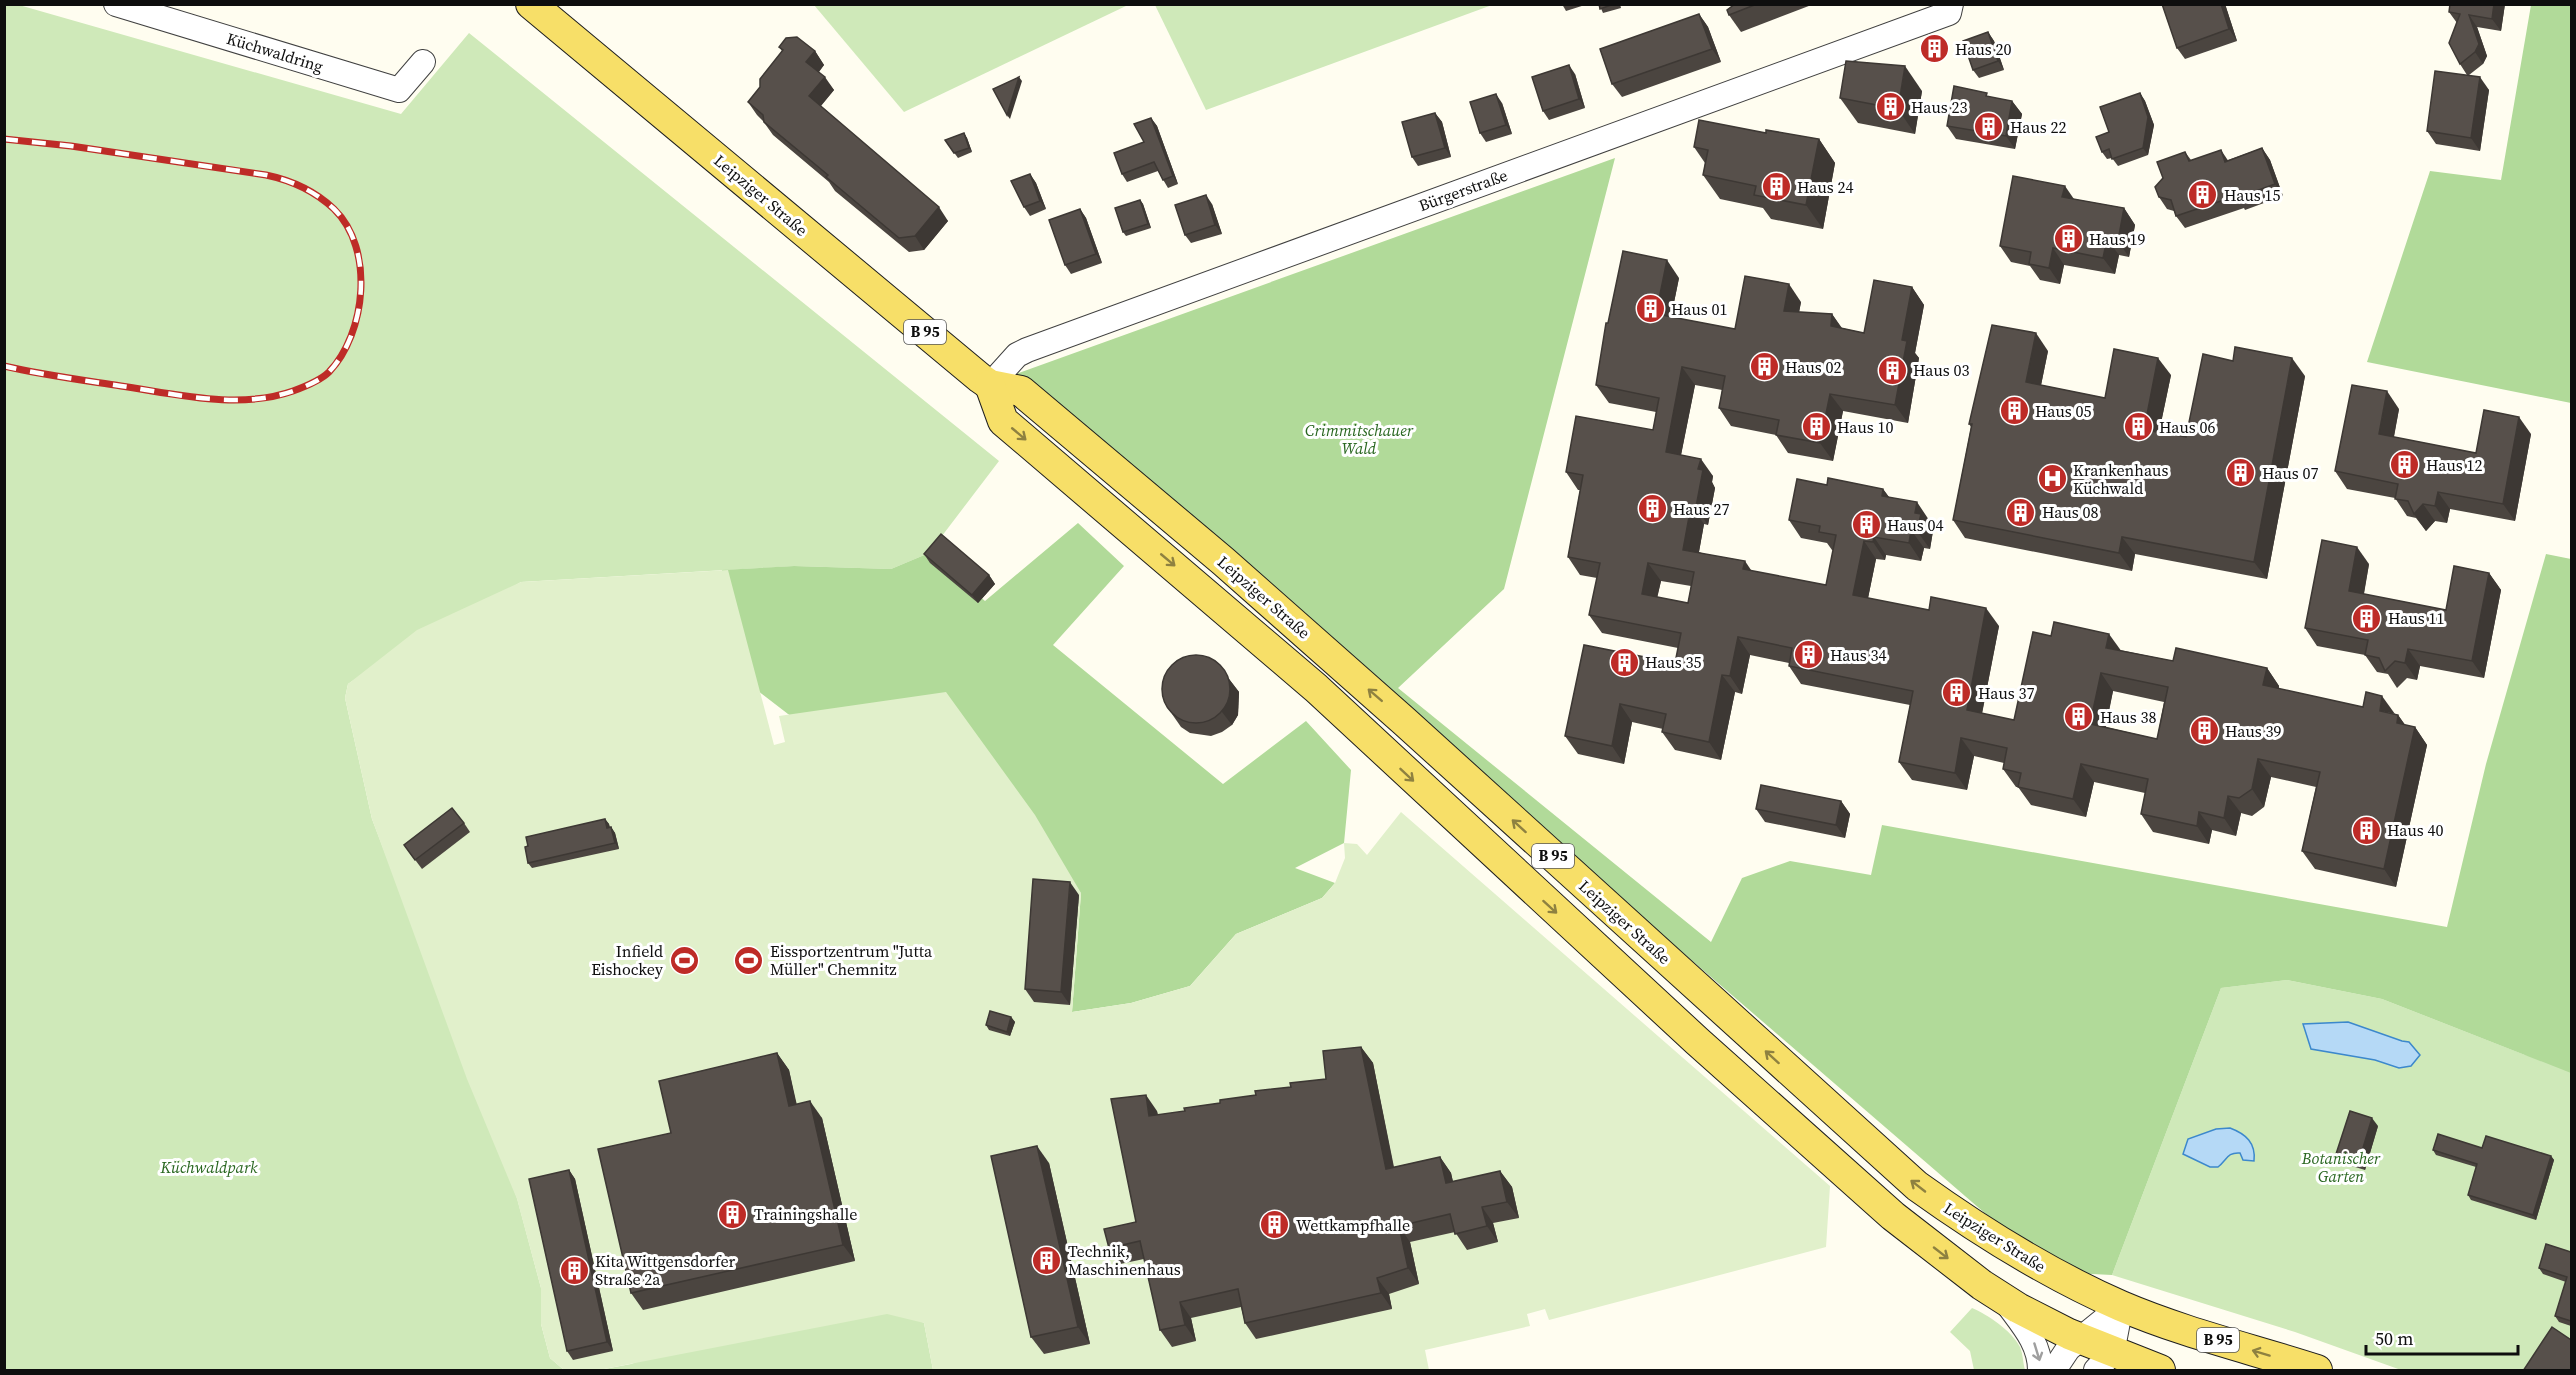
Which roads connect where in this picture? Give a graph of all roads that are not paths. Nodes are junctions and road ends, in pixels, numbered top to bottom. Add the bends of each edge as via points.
1 (116, 4) edge
2 (531, 4) edge
3 (1950, 9) edge
4 (423, 62) dead end
5 (990, 386) junction
6 (2005, 1300) junction
7 (2121, 1306) junction
8 (2081, 1339) junction
9 (2104, 1362) edge
10 (2040, 1371) edge
11 (2054, 1371) edge
12 (2160, 1371) edge
13 (2317, 1371) edge

1 - 4 street, Küchwaldring via 399,90
2 - 5 main road, Leipziger Straße / B 95
3 - 5 street, Bürgerstraße via 1027,350 1017,355
5 -> 6 main road, Leipziger Straße / B 95 via 1003,421 1316,688 1862,1190
7 -> 5 main road, Leipziger Straße / B 95 via 2045,1269 1976,1228 1917,1186 1223,561 1021,391
6 - 8 main road, Leipziger Straße / B 95
6 -> 10 street via 2035,1343
7 - 8 street
7 - 9 street
13 -> 7 main road, Leipziger Straße / B 95
8 - 9 main road, Leipziger Straße / B 95
8 - 11 street via 2068,1349
9 - 12 main road, Leipziger Straße / B 95

